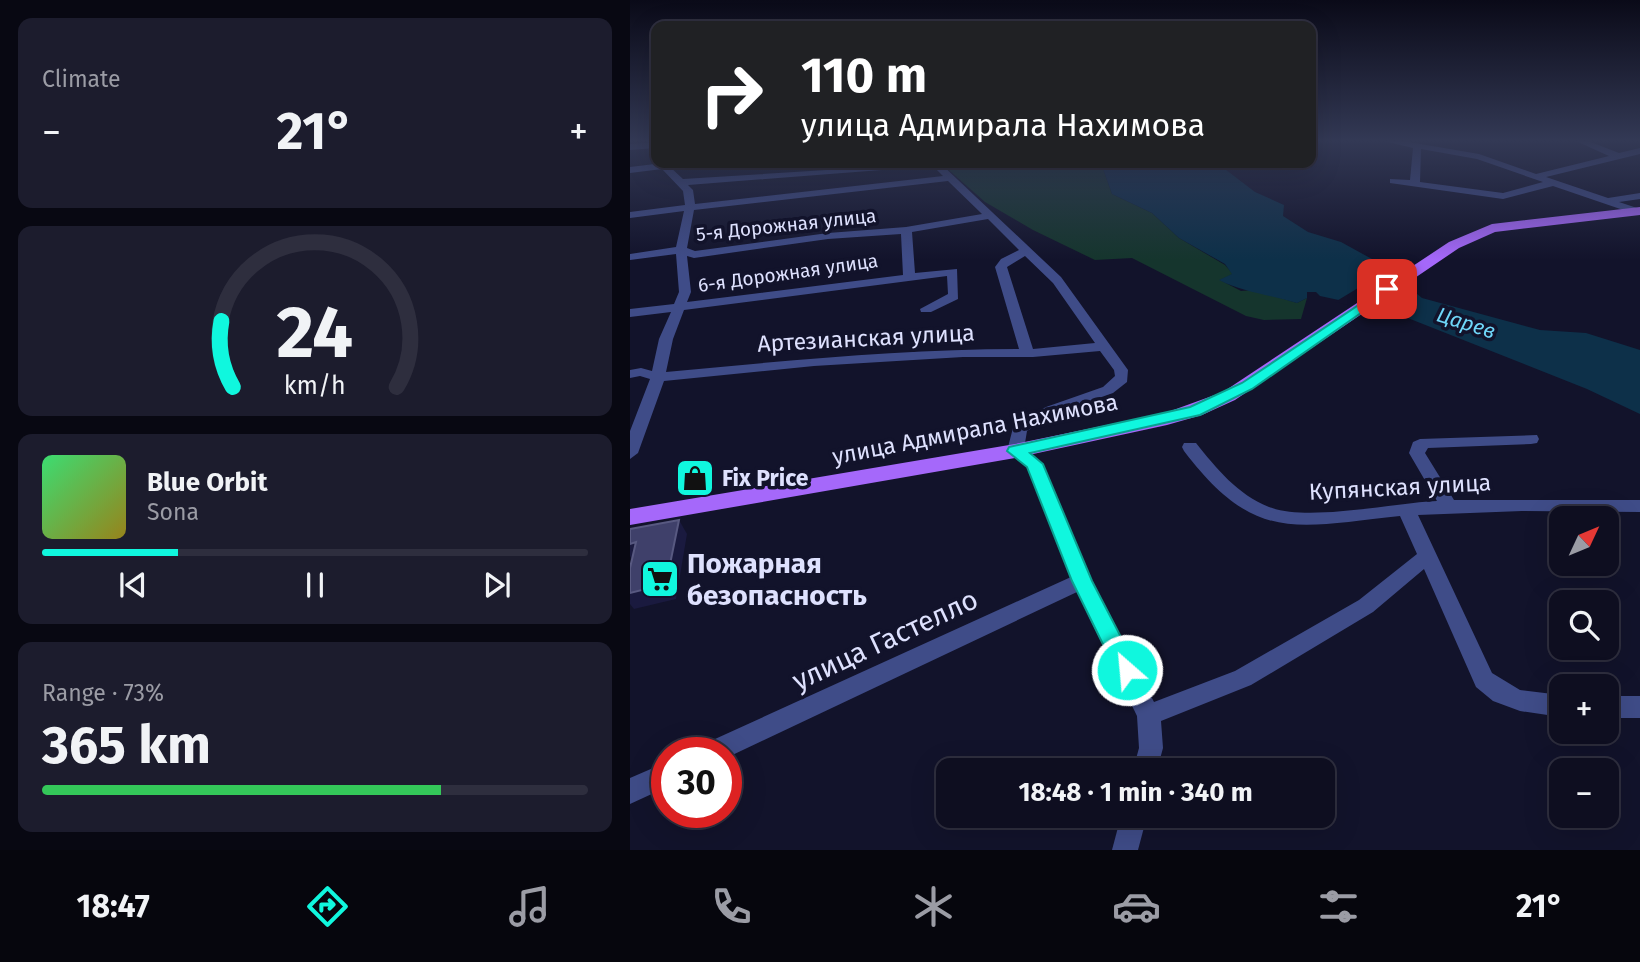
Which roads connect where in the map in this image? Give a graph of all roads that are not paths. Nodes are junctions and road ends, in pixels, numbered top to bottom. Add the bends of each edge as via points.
1 (704, 181) edge
2 (932, 181) edge
3 (954, 181) edge
4 (1394, 181) dead end
5 (1552, 181) edge
6 (682, 182) joint
7 (1556, 182) junction
8 (1415, 183) joint
9 (1640, 196) edge
10 (1607, 201) junction
11 (690, 207) junction
12 (1638, 211) edge
13 (630, 215) edge
14 (988, 216) junction
15 (906, 230) junction
16 (681, 250) junction
17 (1027, 251) junction
18 (630, 257) edge
19 (909, 276) junction
20 (680, 307) junction
21 (926, 309) dead end
22 (630, 313) edge
23 (1105, 346) junction
24 (1027, 353) junction
25 (630, 374) edge
26 (658, 377) junction
27 (1531, 439) dead end
28 (1190, 447) dead end
29 (1015, 451) junction
30 (630, 453) edge
31 (1640, 506) edge
32 (1450, 508) junction
33 (1406, 509) junction
34 (630, 517) edge
35 (1427, 556) junction
36 (1082, 581) junction
37 (1549, 706) edge
38 (1619, 707) edge
39 (1640, 707) edge
40 (1149, 715) junction
41 (742, 738) edge
42 (1148, 758) edge
43 (651, 781) edge
44 (630, 790) edge
45 (1131, 828) edge
46 (1125, 850) edge

1 - 6 street
2 - 11 street
3 - 14 street
4 - 8 street
5 - 7 street
6 - 11 street
7 - 8 street via 1503,196
7 - 10 street
9 - 10 street
10 - 12 street
11 - 13 street
11 - 16 street
12 - 29 main road, улица Адмирала Нахимова via 1492,228 1454,244 1247,386 1195,411
14 - 15 street, 5-я Дорожная улица
14 - 17 street
15 - 16 street, 5-я Дорожная улица via 694,255
15 - 19 street
16 - 18 street, 5-я Дорожная улица
16 - 20 street via 685,292
17 - 23 street via 1058,280
17 - 24 street via 1001,267
19 - 20 street, 6-я Дорожная улица
19 - 21 street, 6-я Дорожная улица via 955,273 954,296
20 - 22 street, 6-я Дорожная улица
20 - 26 street via 666,339
23 - 24 street, Артезианская улица
23 - 29 street via 1121,370 1120,382 1035,417 1020,428
24 - 26 street, Артезианская улица via 814,362
25 - 26 street, Артезианская улица
26 - 30 street
27 - 32 street via 1419,446 1417,453
28 - 33 street, Купянская улица via 1236,497 1275,516
29 - 34 main road, улица Адмирала Нахимова
29 - 36 street via 1034,464
31 - 32 street, Купянская улица via 1564,503
32 - 33 street, Купянская улица
33 - 35 street
35 - 37 street via 1476,669 1495,691 1531,705
35 - 40 street via 1366,606 1243,678
36 - 40 street
36 - 41 street, улица Гастелло
38 - 39 street
40 - 42 street
43 - 44 street
45 - 46 street

